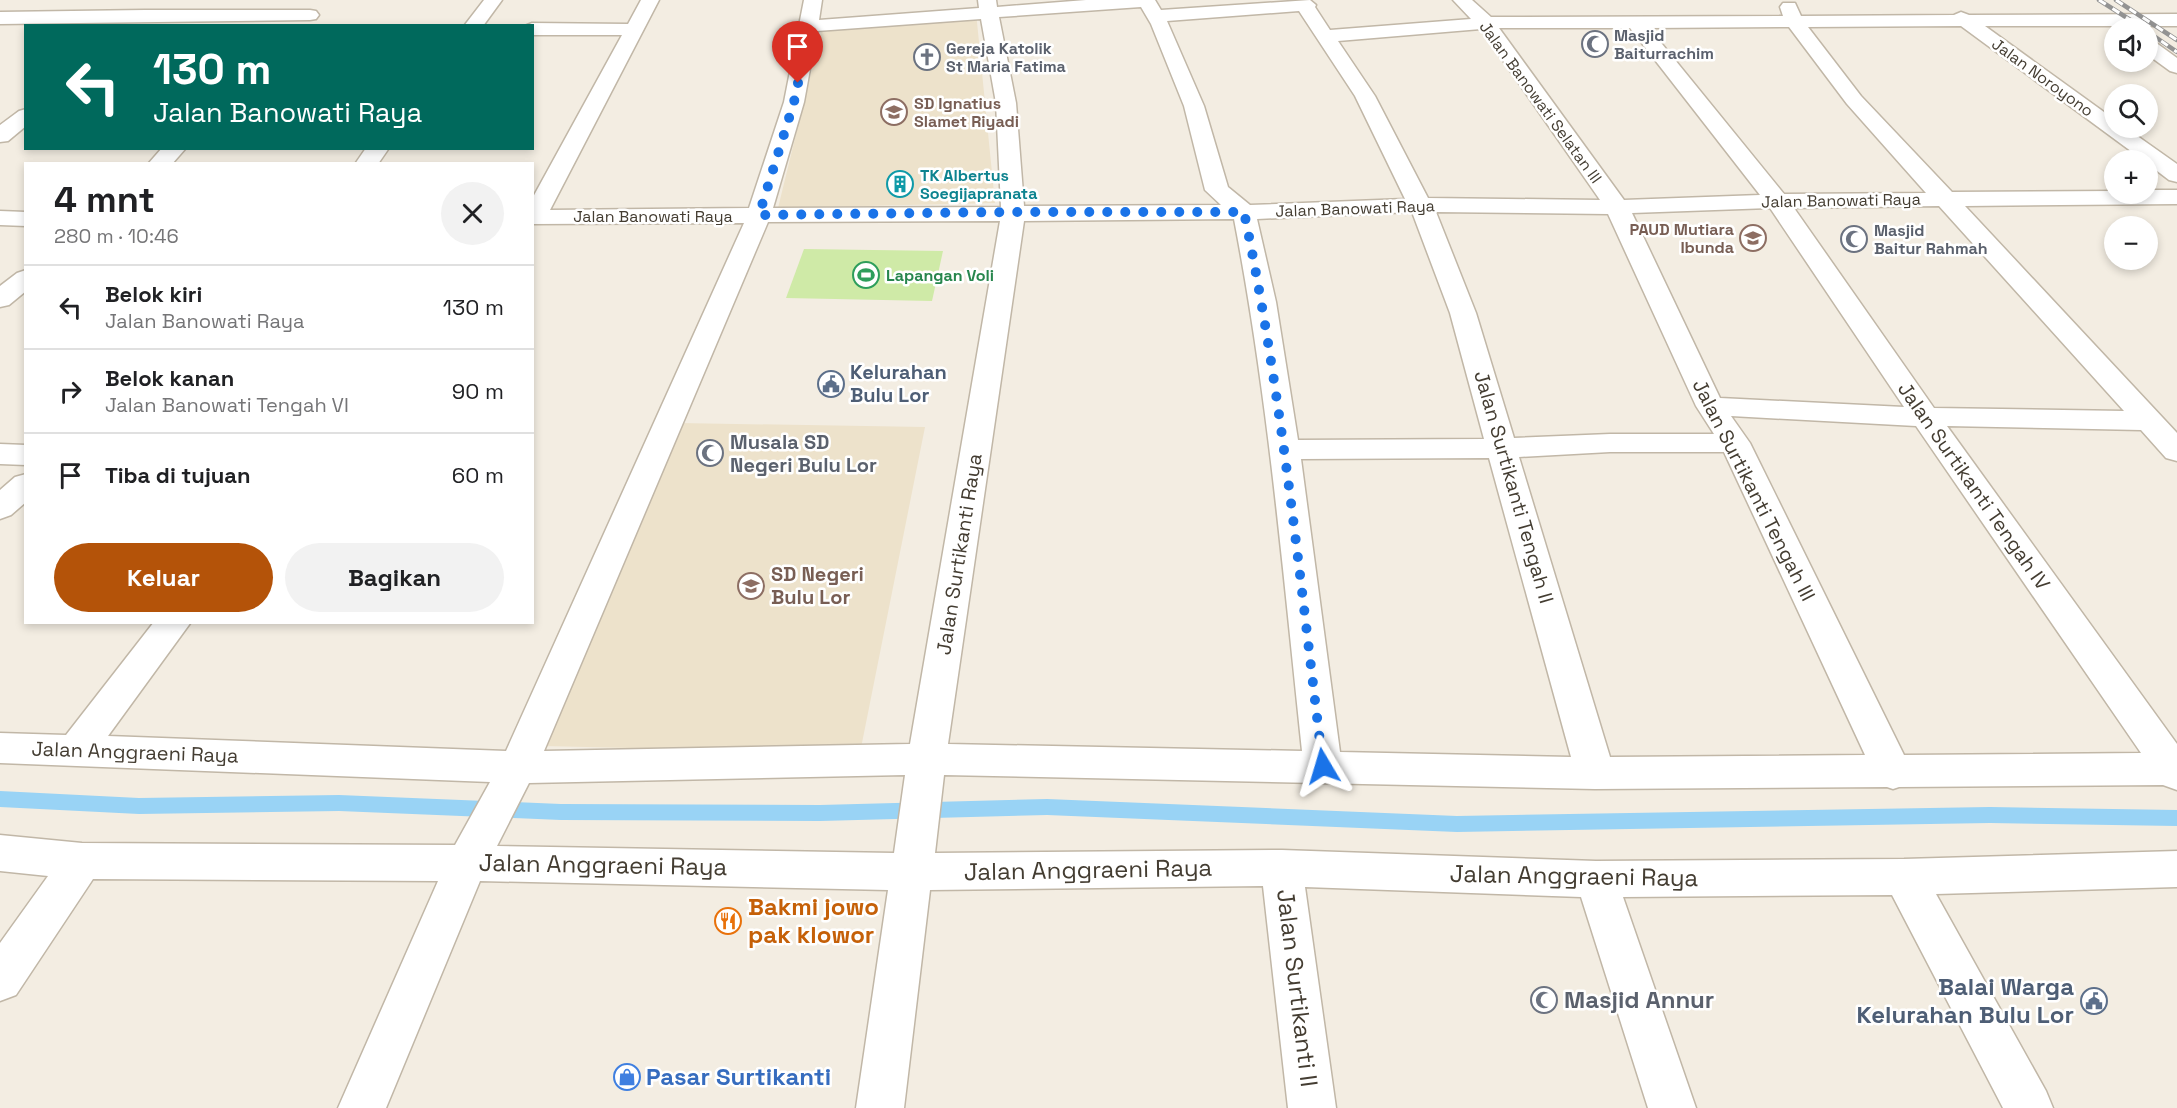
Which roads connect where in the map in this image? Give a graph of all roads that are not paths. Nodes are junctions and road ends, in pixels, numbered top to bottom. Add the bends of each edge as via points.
1 (163, 0) edge
2 (326, 0) edge
3 (493, 0) edge
4 (650, 0) edge
5 (813, 0) edge
6 (1462, 0) edge
7 (1786, 0) edge
8 (1939, 0) edge
9 (1304, 3) edge
10 (1584, 3) dead end
11 (2080, 5) dead end
12 (988, 6) edge
13 (1149, 6) edge
14 (0, 18) edge
15 (139, 20) edge
16 (305, 20) edge
17 (2104, 20) edge
18 (1794, 21) junction
19 (1966, 21) junction
20 (1599, 22) junction
21 (1635, 22) junction
22 (1486, 23) junction
23 (475, 24) edge
24 (2104, 24) edge
25 (808, 26) junction
26 (534, 29) edge
27 (635, 30) junction
28 (1327, 36) junction
29 (2158, 53) edge
30 (2177, 67) edge
31 (24, 117) edge
32 (0, 136) edge
33 (173, 150) edge
34 (161, 162) edge
35 (2177, 174) edge
36 (2177, 197) edge
37 (1946, 199) junction
38 (1777, 201) junction
39 (1420, 205) junction
40 (1617, 207) junction
41 (1013, 212) junction
42 (1244, 212) junction
43 (759, 215) junction
44 (534, 216) edge
45 (0, 218) edge
46 (24, 219) edge
47 (24, 280) edge
48 (0, 298) edge
49 (1710, 406) junction
50 (1925, 417) junction
51 (2150, 422) junction
52 (1735, 443) junction
53 (1503, 448) junction
54 (1284, 450) junction
55 (2177, 451) edge
56 (0, 454) edge
57 (24, 455) edge
58 (24, 486) edge
59 (0, 508) edge
60 (172, 624) edge
61 (0, 748) edge
62 (77, 749) junction
63 (1323, 766) junction
64 (926, 767) junction
65 (2176, 771) edge
66 (1595, 773) junction
67 (1893, 773) junction
68 (513, 776) junction
69 (0, 853) edge
70 (471, 856) junction
71 (82, 861) junction
72 (914, 862) junction
73 (1282, 868) junction
74 (2177, 869) edge
75 (1904, 877) junction
76 (1596, 879) junction
77 (0, 980) edge
78 (362, 1108) edge
79 (880, 1108) edge
80 (1312, 1108) edge
81 (1672, 1108) edge
82 (2029, 1108) edge

1 - 15 street
2 - 16 street
3 - 23 street
4 - 27 street
5 - 25 street
6 - 22 street, Jalan Banowati Selatan III
7 - 18 street
8 - 19 street, Jalan Noroyono
9 - 13 street
9 - 28 street, Jalan Surtikanti Tengah II
10 - 20 street
11 - 17 street
12 - 13 street
12 - 25 street
12 - 41 street, Jalan Surtikanti Raya via 1006,103
13 - 42 street via 1194,106 1217,190
14 - 15 street
15 - 16 street
18 - 19 street
18 - 21 street
18 - 37 street via 1854,100
19 - 24 street
19 - 35 street, Jalan Noroyono
20 - 21 street
20 - 22 street
21 - 38 street, Jalan Surtikanti Tengah IV
22 - 28 street
22 - 40 street, Jalan Banowati Selatan III
25 - 43 street via 794,102
26 - 27 street
27 - 44 street
28 - 39 street, Jalan Surtikanti Tengah II via 1365,96
29 - 30 street
31 - 32 street
33 - 34 street
36 - 37 street, Jalan Banowati Raya
37 - 38 street, Jalan Banowati Raya
37 - 51 street
38 - 40 street, Jalan Banowati Raya
38 - 50 street, Jalan Surtikanti Tengah IV
39 - 40 street, Jalan Banowati Raya
39 - 42 street, Jalan Banowati Raya
39 - 53 street, Jalan Surtikanti Tengah II via 1463,313
40 - 49 street, Jalan Surtikanti Tengah III
41 - 42 street, Jalan Banowati Raya
41 - 43 street, Jalan Banowati Raya
41 - 64 street, Jalan Surtikanti Raya
42 - 54 street via 1263,302
43 - 44 street, Jalan Banowati Raya
43 - 68 street
45 - 46 street
47 - 48 street
49 - 50 street
49 - 52 street, Jalan Surtikanti Tengah III
50 - 51 street
50 - 65 street, Jalan Surtikanti Tengah IV
51 - 55 street
52 - 53 street
52 - 67 street, Jalan Surtikanti Tengah III
53 - 54 street
53 - 66 street, Jalan Surtikanti Tengah II
54 - 63 street
56 - 57 street
58 - 59 street
60 - 62 street
61 - 62 street, Jalan Anggraeni Raya
62 - 68 street, Jalan Anggraeni Raya
63 - 64 street, Jalan Anggraeni Raya
63 - 66 street, Jalan Anggraeni Raya
64 - 68 street, Jalan Anggraeni Raya
64 - 72 street, Jalan Surtikanti Raya
65 - 67 street, Jalan Anggraeni Raya
66 - 67 street, Jalan Anggraeni Raya
68 - 70 street
69 - 71 street, Jalan Anggraeni Raya
70 - 71 street, Jalan Anggraeni Raya
70 - 72 street, Jalan Anggraeni Raya
70 - 78 street
71 - 77 street
72 - 73 street, Jalan Anggraeni Raya
72 - 79 street, Jalan Surtikanti Raya
73 - 76 street, Jalan Anggraeni Raya
73 - 80 street, Jalan Surtikanti II
74 - 75 street, Jalan Anggraeni Raya
75 - 76 street, Jalan Anggraeni Raya
75 - 82 street
76 - 81 street

